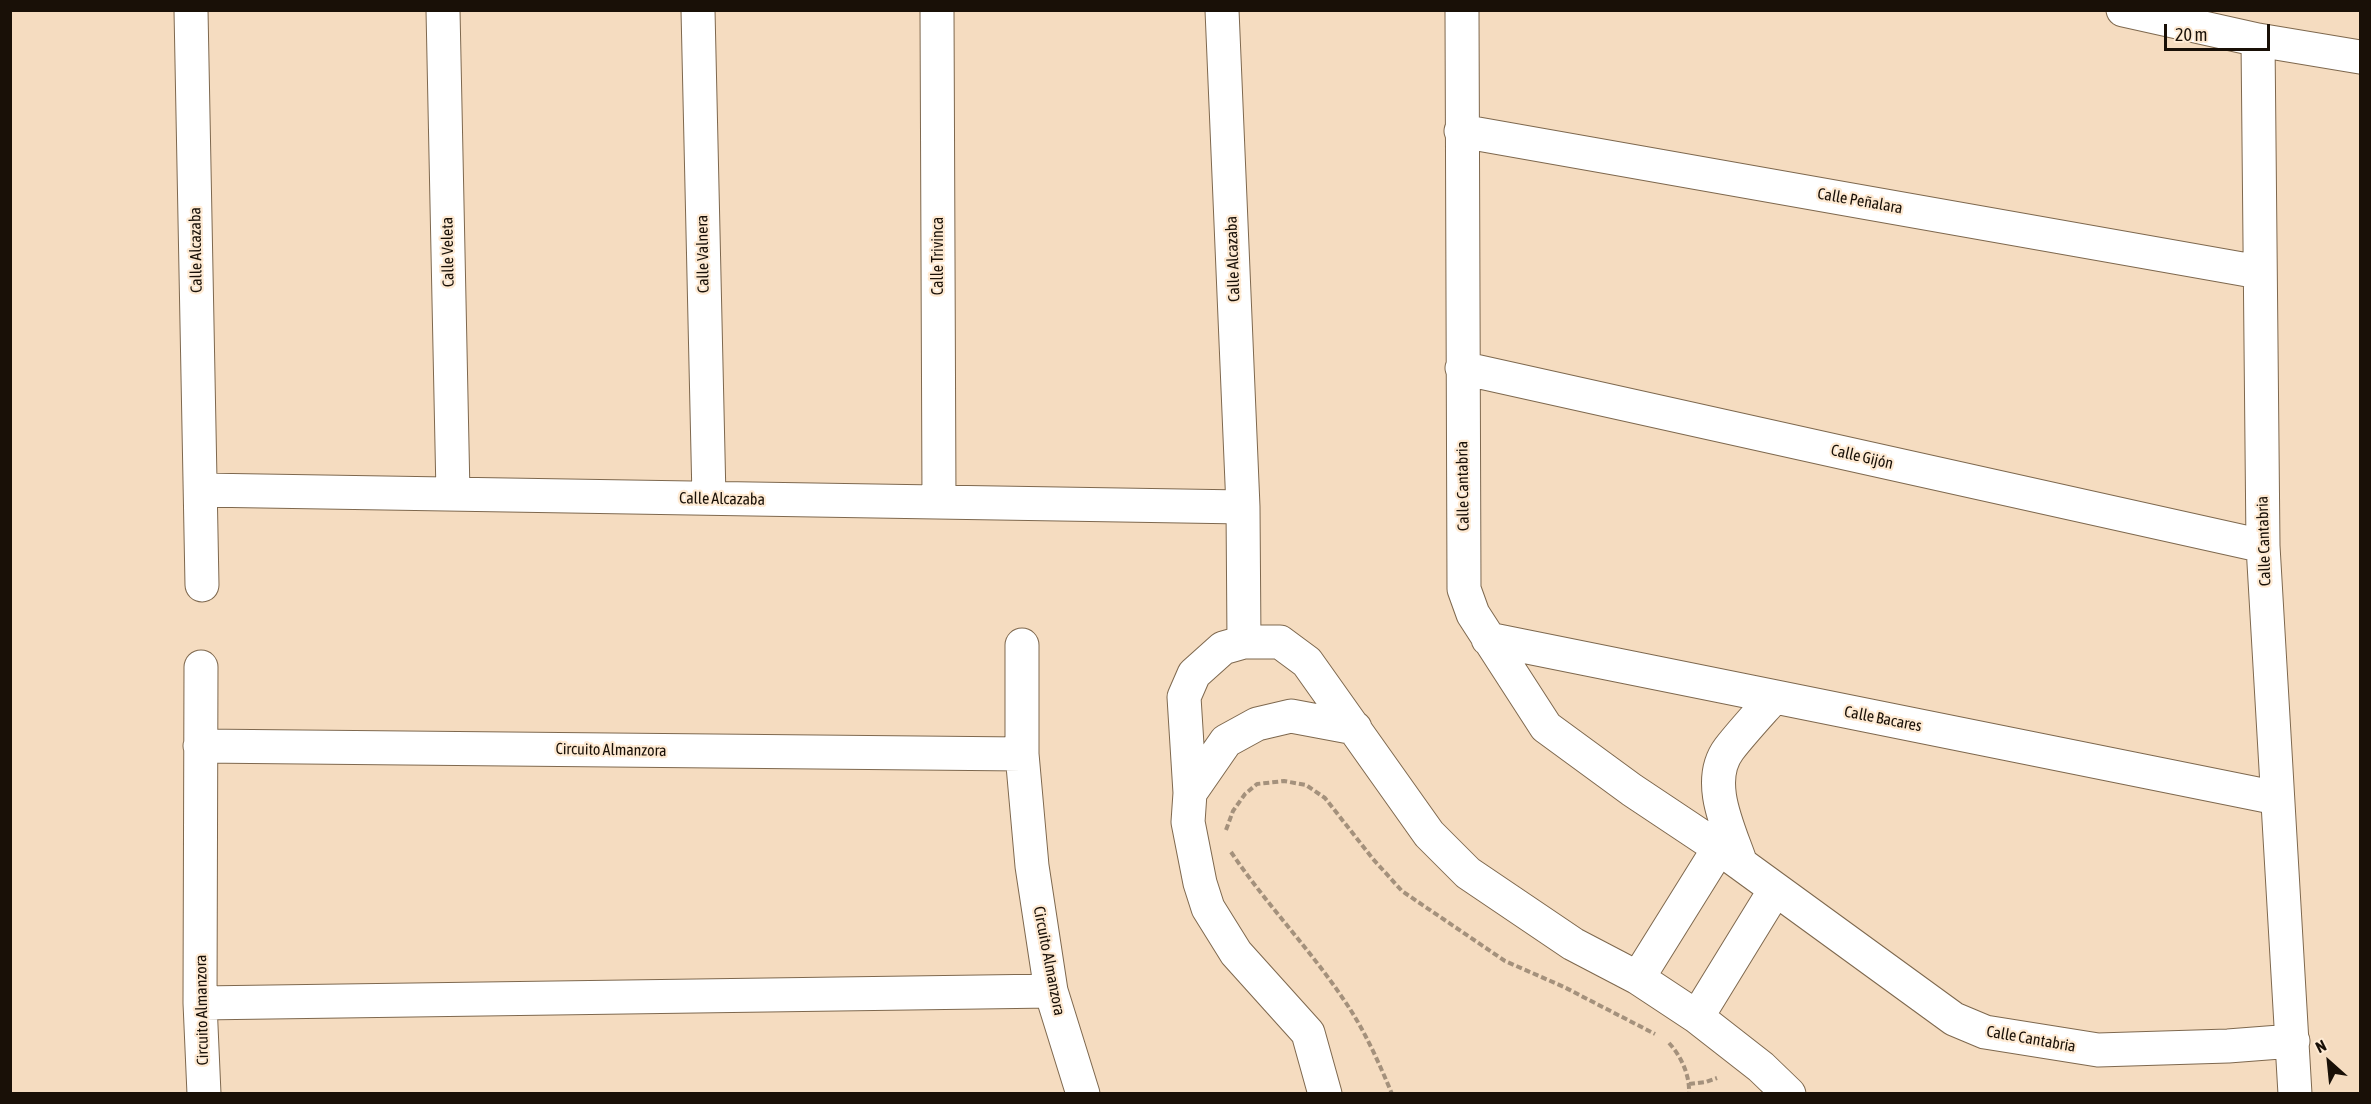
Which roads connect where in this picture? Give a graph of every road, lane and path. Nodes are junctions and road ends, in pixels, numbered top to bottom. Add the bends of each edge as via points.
1 (191, 10) edge
2 (443, 10) edge
3 (698, 10) edge
4 (936, 10) edge
5 (1222, 10) edge
6 (1462, 10) edge
7 (2123, 10) edge
8 (2258, 40) junction
9 (2361, 57) edge
10 (1461, 130) junction
11 (2259, 272) junction
12 (1462, 368) junction
13 (201, 490) junction
14 (453, 494) junction
15 (709, 498) junction
16 (939, 502) junction
17 (1243, 507) junction
18 (2263, 546) junction
19 (202, 585) dead end
20 (1488, 639) junction
21 (1244, 642) junction
22 (1022, 645) dead end
23 (201, 667) dead end
24 (1774, 697) junction
25 (1355, 728) junction
26 (200, 746) junction
27 (1022, 754) junction
28 (1190, 793) junction
29 (2277, 798) junction
30 (1228, 839) dead end
31 (1229, 850) dead end
32 (1730, 856) junction
33 (1775, 890) junction
34 (1638, 978) junction
35 (1051, 991) junction
36 (200, 1003) junction
37 (1697, 1017) junction
38 (2293, 1041) junction
39 (204, 1094) edge
40 (1083, 1094) edge
41 (1325, 1094) edge
42 (1392, 1094) edge
43 (1689, 1094) edge
44 (1789, 1094) edge
45 (2295, 1094) edge

1 - 13 street, Calle Alcazaba
2 - 14 street, Calle Veleta
3 - 15 street, Calle Valnera
4 - 16 street, Calle Trivinca
5 - 17 street, Calle Alcazaba
6 - 10 street, Calle Cantabria
7 - 8 street
8 - 9 street
8 - 11 street, Calle Cantabria
10 - 11 street, Calle Peñalara
10 - 12 street, Calle Cantabria
11 - 18 street, Calle Cantabria
12 - 18 street, Calle Gijón
12 - 20 street, Calle Cantabria via 1464,589
13 - 14 street, Calle Alcazaba
13 - 19 street, Calle Alcazaba
14 - 15 street, Calle Alcazaba
15 - 16 street, Calle Alcazaba
16 - 17 street, Calle Alcazaba
17 - 21 street, Calle Alcazaba
18 - 29 street, Calle Cantabria
20 - 24 street, Calle Bacares
20 - 32 street, Calle Cantabria via 1546,727
21 - 25 street via 1280,642 1307,662
21 - 28 street via 1223,648 1194,674 1184,698
22 - 27 street, Circuito Almanzora
23 - 26 street, Circuito Almanzora
24 - 29 street, Calle Bacares
24 - 32 street via 1727,751 1720,771 1719,791
25 - 28 street via 1291,716 1257,724 1226,741
25 - 34 street via 1430,834 1468,873 1573,944
26 - 27 street, Circuito Almanzora
26 - 36 street, Circuito Almanzora
27 - 35 street, Circuito Almanzora via 1032,866
28 - 41 street via 1188,822 1208,908 1236,953 1308,1033
29 - 38 street, Calle Cantabria
30 - 43 path via 1226,829 1233,811 1257,784 1284,781 1306,785 1325,798 1402,891 1505,961 1670,1043 1682,1062
31 - 42 path via 1346,1003
32 - 33 street, Calle Cantabria
32 - 34 street
33 - 37 street
33 - 38 street, Calle Cantabria via 1954,1019 1985,1032 2098,1050
34 - 37 street
35 - 36 street
35 - 40 street, Circuito Almanzora
36 - 39 street, Circuito Almanzora
37 - 44 street
38 - 45 street, Calle Cantabria

